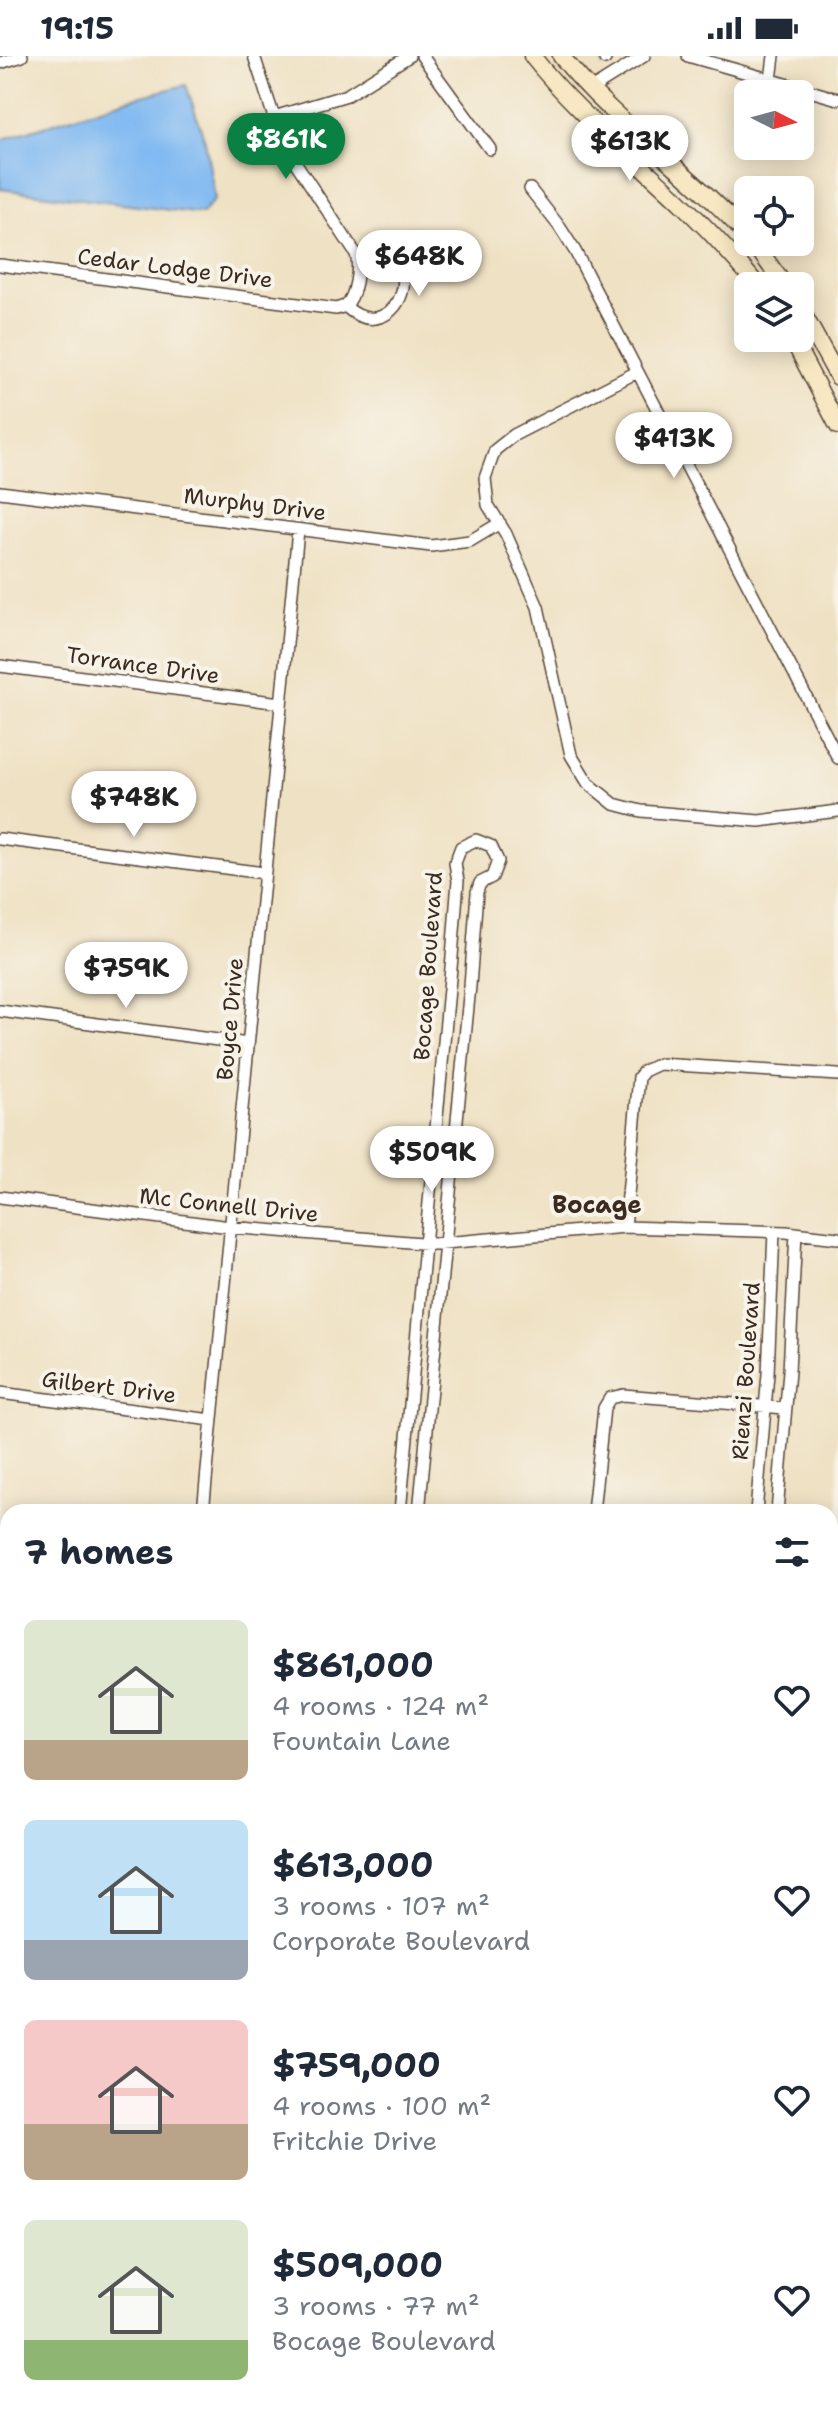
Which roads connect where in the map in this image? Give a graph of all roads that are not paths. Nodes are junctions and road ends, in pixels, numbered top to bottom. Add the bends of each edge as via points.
1 (22, 56) edge
2 (254, 56) edge
3 (409, 56) edge
4 (422, 56) edge
5 (532, 56) edge
6 (561, 56) edge
7 (644, 56) edge
8 (688, 56) edge
9 (774, 56) edge
10 (0, 63) edge
11 (771, 80) joint
12 (591, 89) junction
13 (814, 92) edge
14 (838, 99) edge
15 (274, 117) junction
16 (490, 149) dead end
17 (530, 189) dead end
18 (734, 221) edge
19 (357, 257) junction
20 (0, 265) edge
21 (746, 272) edge
22 (345, 306) junction
23 (814, 332) edge
24 (799, 352) edge
25 (836, 369) edge
26 (637, 372) junction
27 (812, 380) junction
28 (838, 426) edge
29 (0, 492) edge
30 (500, 523) junction
31 (298, 530) junction
32 (0, 666) edge
33 (280, 703) junction
34 (838, 758) edge
35 (838, 811) edge
36 (0, 839) edge
37 (264, 873) junction
38 (0, 1011) edge
39 (248, 1044) junction
40 (838, 1075) edge
41 (0, 1197) edge
42 (230, 1227) junction
43 (625, 1227) junction
44 (774, 1232) junction
45 (796, 1233) junction
46 (838, 1238) edge
47 (425, 1243) junction
48 (444, 1243) junction
49 (0, 1393) edge
50 (766, 1406) junction
51 (785, 1408) junction
52 (212, 1420) junction
53 (204, 1504) edge
54 (401, 1504) edge
55 (420, 1504) edge
56 (594, 1504) edge
57 (757, 1504) edge
58 (778, 1504) edge

1 - 10 street
2 - 15 street
3 - 15 street via 347,95
4 - 16 street
5 - 21 street via 592,124 683,205
6 - 12 street
7 - 12 street
8 - 11 street
9 - 11 street
12 - 18 street
13 - 14 street
15 - 19 street via 282,142
17 - 26 street via 575,251
19 - 22 street via 351,301
19 - 22 street via 386,257 399,266 405,284 388,315 355,316
20 - 22 street, Cedar Lodge Drive via 336,309
23 - 25 street
24 - 27 street
25 - 27 street
26 - 30 street via 495,450 485,478 488,505
26 - 34 street
27 - 28 street
29 - 31 street, Murphy Drive
30 - 31 street, Murphy Drive via 470,541 431,546
30 - 35 street via 538,607 571,755 588,783 614,804 641,811 759,821
31 - 33 street, Boyce Drive
32 - 33 street, Torrance Drive
33 - 37 street, Boyce Drive
36 - 37 street
37 - 39 street, Boyce Drive
38 - 39 street
39 - 42 street, Boyce Drive
40 - 43 street via 659,1064 644,1071 639,1077
41 - 42 street, Mc Connell Drive
42 - 47 street, Mc Connell Drive
42 - 52 street, Boyce Drive
43 - 44 street, Mc Connell Drive
43 - 48 street, Mc Connell Drive
44 - 45 street, Mc Connell Drive
44 - 50 street, Rienzi Boulevard
45 - 46 street, Mc Connell Drive
45 - 51 street, Rienzi Boulevard
47 - 48 street, Mc Connell Drive
47 - 48 street, Bocage Boulevard via 458,881 455,863 461,847 476,840 491,846 498,861 492,877 480,883 477,892
47 - 54 street, Bocage Boulevard
48 - 55 street, Bocage Boulevard
49 - 52 street, Gilbert Drive
50 - 51 street
50 - 56 street via 610,1398 604,1408
50 - 57 street, Rienzi Boulevard
51 - 58 street, Rienzi Boulevard
52 - 53 street, Boyce Drive

